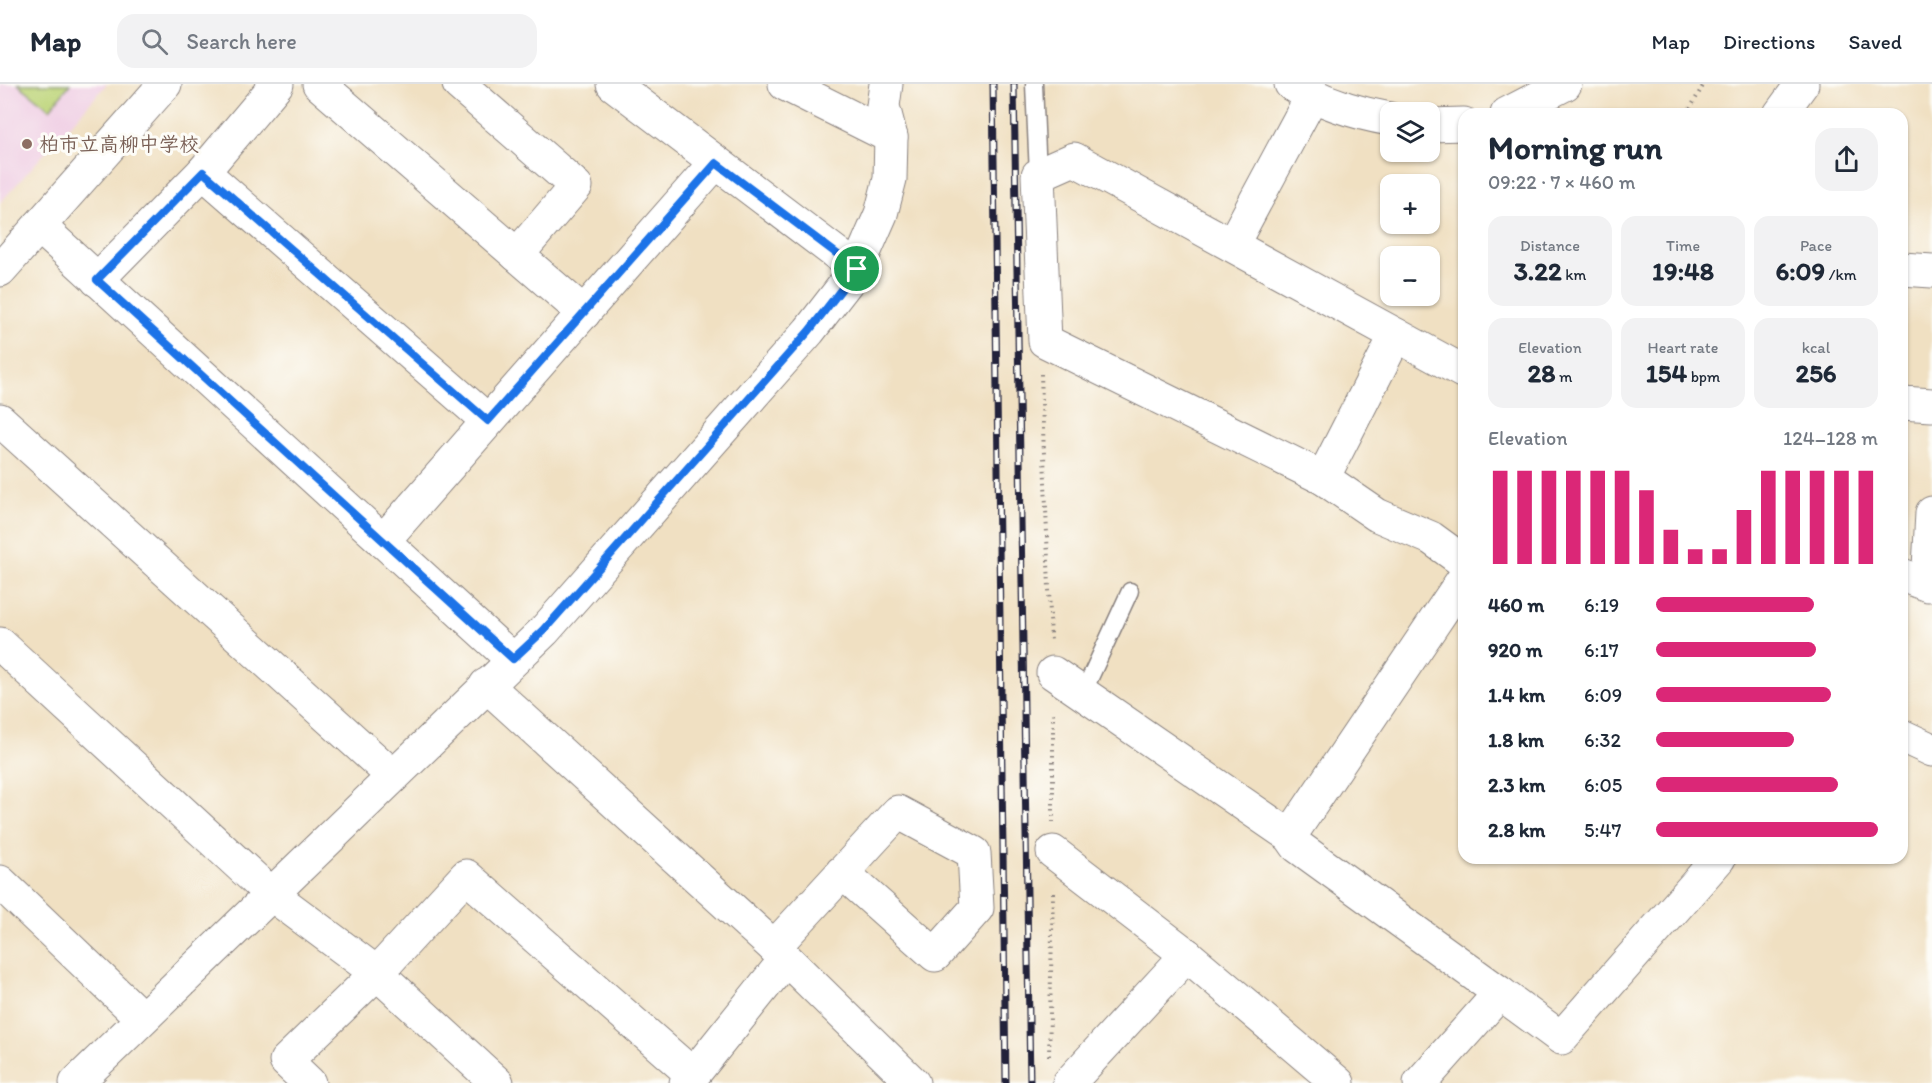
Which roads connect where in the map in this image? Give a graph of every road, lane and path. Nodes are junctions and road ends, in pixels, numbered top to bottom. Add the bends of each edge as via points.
1 (165, 84) edge
2 (278, 84) edge
3 (319, 84) edge
4 (459, 84) edge
5 (613, 84) edge
6 (784, 84) edge
7 (886, 84) edge
8 (1034, 84) edge
9 (1566, 84) edge
10 (1704, 84) edge
11 (1802, 84) edge
12 (1301, 90) edge
13 (1519, 108) edge
14 (1690, 108) edge
15 (1784, 108) edge
16 (1380, 118) edge
17 (1458, 124) edge
18 (1440, 125) edge
19 (891, 137) junction
20 (716, 163) junction
21 (203, 172) junction
22 (1038, 175) junction
23 (39, 226) junction
24 (1232, 245) junction
25 (517, 255) junction
26 (857, 269) junction
27 (1908, 269) edge
28 (0, 270) edge
29 (1932, 271) edge
30 (97, 280) junction
31 (584, 313) junction
32 (1396, 335) junction
33 (1458, 369) edge
34 (1908, 403) edge
35 (1932, 405) edge
36 (0, 420) edge
37 (488, 421) junction
38 (1323, 478) junction
39 (1932, 513) edge
40 (383, 541) junction
41 (1458, 558) edge
42 (1908, 577) edge
43 (1458, 587) edge
44 (1130, 591) dead end
45 (0, 644) edge
46 (513, 659) junction
47 (1053, 673) dead end
48 (486, 685) junction
49 (1083, 693) junction
50 (1908, 739) edge
51 (1932, 750) edge
52 (393, 776) junction
53 (1290, 836) junction
54 (1053, 852) dead end
55 (1714, 864) edge
56 (843, 872) dead end
57 (0, 882) edge
58 (272, 894) junction
59 (780, 953) junction
60 (1187, 955) junction
61 (377, 973) junction
62 (1500, 993) junction
63 (142, 1018) junction
64 (689, 1079) edge
65 (76, 1083) edge
66 (309, 1083) edge
67 (497, 1083) edge
68 (913, 1083) edge
69 (1069, 1083) edge
70 (1338, 1083) edge
71 (1420, 1083) edge

1 - 23 street
2 - 21 street
3 - 25 street
4 - 25 street via 576,186
5 - 20 street
6 - 19 street
7 - 19 street via 883,106
8 - 22 lane
9 - 13 street
10 - 14 path
11 - 15 street
12 - 16 street
12 - 24 street
17 - 18 street
19 - 26 street via 890,179
20 - 26 street
20 - 31 street
21 - 30 street
21 - 37 street
22 - 24 street via 1074,159
22 - 38 street via 1045,341
23 - 28 street
23 - 30 street
24 - 32 street
25 - 31 street
26 - 46 street via 809,331 544,630
27 - 29 street
30 - 40 street
31 - 37 street
32 - 33 street
32 - 38 street
34 - 35 street
36 - 52 street
37 - 40 street
38 - 41 street via 1377,515 1431,538
39 - 42 street via 1928,585
40 - 46 street
43 - 53 street
44 - 49 lane
45 - 58 street
46 - 48 street
47 - 49 street
48 - 52 street
48 - 59 street
49 - 53 street
50 - 51 street
52 - 58 street
53 - 62 street via 1297,846
54 - 60 street
55 - 62 street via 1560,1038
56 - 59 street
57 - 63 street
58 - 61 street
58 - 63 street
59 - 64 street
59 - 68 street
60 - 69 street
60 - 70 street
61 - 64 street via 466,876
61 - 66 street via 286,1061
61 - 67 street
62 - 71 street
63 - 65 street

